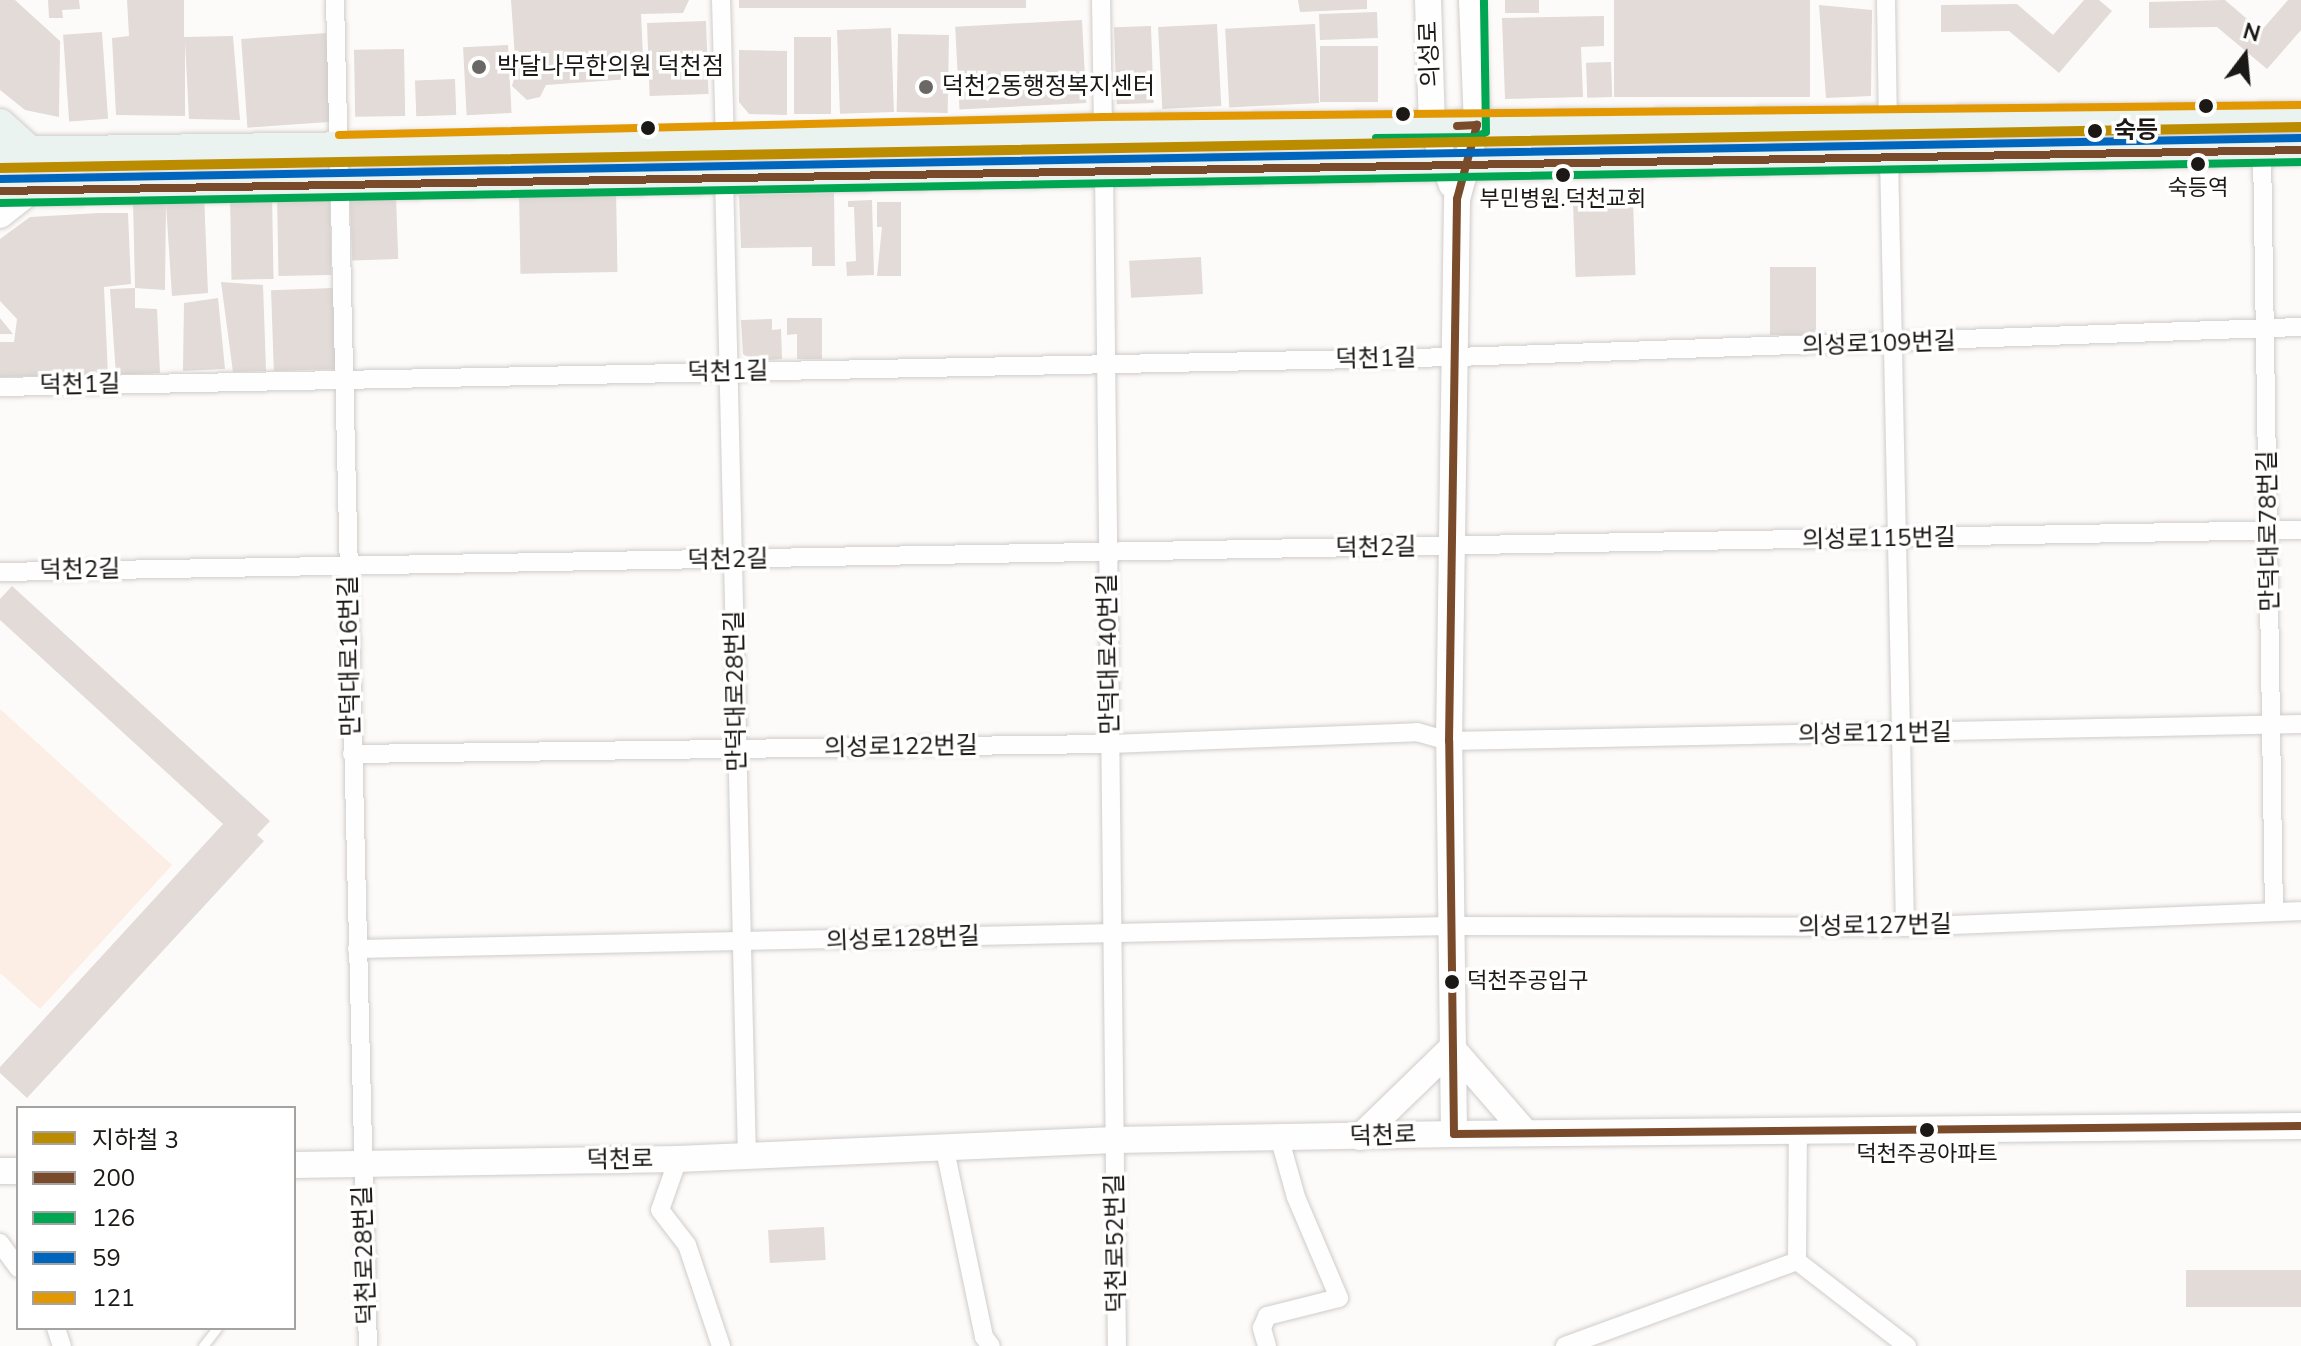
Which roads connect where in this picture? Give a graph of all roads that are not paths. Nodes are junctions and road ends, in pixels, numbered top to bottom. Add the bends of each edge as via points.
1 (335, 0) edge
2 (721, 0) edge
3 (1101, 0) edge
4 (1886, 0) edge
5 (1428, 3) edge
6 (1469, 3) edge
7 (2301, 117) edge
8 (1888, 122) junction
9 (0, 124) edge
10 (1477, 125) junction
11 (1432, 126) junction
12 (1103, 129) junction
13 (725, 142) junction
14 (339, 147) junction
15 (2262, 150) junction
16 (2301, 150) edge
17 (0, 152) edge
18 (31, 152) junction
19 (1889, 156) junction
20 (1456, 165) junction
21 (1104, 169) junction
22 (724, 176) junction
23 (339, 183) junction
24 (33, 189) junction
25 (0, 191) edge
26 (0, 215) edge
27 (2267, 327) junction
28 (2301, 327) edge
29 (1893, 344) junction
30 (1457, 357) junction
31 (1107, 364) junction
32 (729, 372) junction
33 (343, 380) junction
34 (0, 387) edge
35 (2301, 530) edge
36 (2268, 531) junction
37 (1897, 538) junction
38 (1456, 547) junction
39 (1107, 553) junction
40 (733, 559) junction
41 (348, 566) junction
42 (0, 572) edge
43 (2301, 724) edge
44 (2272, 725) junction
45 (1901, 733) junction
46 (1449, 741) junction
47 (1110, 744) junction
48 (738, 749) junction
49 (352, 754) junction
50 (2274, 911) junction
51 (2301, 911) edge
52 (1449, 926) junction
53 (1905, 927) junction
54 (1114, 933) junction
55 (742, 944) junction
56 (357, 949) junction
57 (1452, 1048) junction
58 (2301, 1126) edge
59 (1798, 1131) junction
60 (1526, 1133) junction
61 (1454, 1134) junction
62 (1360, 1137) junction
63 (1115, 1140) junction
64 (1280, 1140) junction
65 (945, 1150) junction
66 (747, 1157) junction
67 (678, 1159) junction
68 (361, 1164) junction
69 (296, 1165) edge
70 (0, 1243) edge
71 (1797, 1261) junction
72 (16, 1265) edge
73 (215, 1330) edge
74 (987, 1341) edge
75 (203, 1346) edge
76 (368, 1346) edge
77 (721, 1346) edge
78 (1117, 1346) edge
79 (1267, 1346) edge
80 (1565, 1346) edge
81 (1907, 1346) edge

1 - 14 street, 만덕대로16번길
2 - 13 street
3 - 12 street
4 - 8 street
5 - 6 main road via 1438,33 1452,43 1463,36
5 - 11 main road, 의성로
6 - 10 main road, 의성로
7 - 8 main road
8 - 10 main road
9 - 18 main road
10 - 11 main road
10 - 20 main road, 의성로
11 - 12 main road
11 - 20 main road, 의성로
12 - 13 main road
13 - 14 main road
14 - 18 main road
14 - 23 street, 만덕대로16번길
15 - 16 main road
15 - 19 main road
15 - 27 street, 만덕대로78번길
17 - 18 main road
19 - 20 main road
19 - 29 street
20 - 21 main road
20 - 30 main road, 의성로
21 - 22 main road
21 - 31 street, 만덕대로40번길
22 - 23 main road
22 - 32 street, 만덕대로28번길
23 - 24 main road
23 - 33 street, 만덕대로16번길
24 - 25 main road
24 - 26 main road
27 - 28 street, 의성로109번길
27 - 29 street, 의성로109번길
27 - 36 street, 만덕대로78번길
29 - 30 street, 의성로109번길
29 - 37 street
30 - 31 street, 덕천1길
30 - 38 main road, 의성로
31 - 32 street, 덕천1길
31 - 39 street, 만덕대로40번길
32 - 33 street, 덕천1길
32 - 40 street, 만덕대로28번길
33 - 34 street, 덕천1길
33 - 41 street, 만덕대로16번길
35 - 36 street, 의성로115번길
36 - 37 street, 의성로115번길
36 - 44 street, 만덕대로78번길
37 - 38 street, 의성로115번길
37 - 45 street
38 - 39 street, 덕천2길
38 - 46 main road, 의성로
39 - 40 street, 덕천2길
39 - 47 street, 만덕대로40번길
40 - 41 street, 덕천2길
40 - 48 street, 만덕대로28번길
41 - 42 street, 덕천2길
41 - 49 street, 만덕대로16번길
43 - 44 street, 의성로121번길
44 - 45 street, 의성로121번길
44 - 50 street, 만덕대로78번길
45 - 46 street, 의성로121번길
45 - 53 street
46 - 47 street, 의성로122번길 via 1417,732
46 - 52 main road, 의성로
47 - 48 street, 의성로122번길
47 - 54 street, 만덕대로40번길
48 - 49 street, 의성로122번길
48 - 55 street, 만덕대로28번길
49 - 56 street, 만덕대로16번길
50 - 51 street, 의성로127번길
50 - 53 street, 의성로127번길
52 - 53 street, 의성로127번길
52 - 54 street, 의성로128번길
52 - 57 main road, 의성로
54 - 55 street, 의성로128번길
54 - 63 street, 만덕대로40번길
55 - 56 street, 의성로128번길
55 - 66 street, 만덕대로28번길
56 - 68 street, 만덕대로16번길
57 - 60 main road
57 - 61 main road, 의성로
57 - 62 main road
58 - 59 main road, 덕천로
59 - 60 main road, 덕천로
59 - 71 street
60 - 61 main road, 덕천로
61 - 62 main road, 덕천로
62 - 64 main road, 덕천로
63 - 64 main road, 덕천로
63 - 65 main road, 덕천로
63 - 78 street, 덕천로52번길
64 - 79 street via 1296,1197 1339,1298 1267,1316 1262,1328
65 - 66 main road, 덕천로
65 - 74 street
66 - 67 main road, 덕천로
67 - 68 main road, 덕천로
67 - 77 street via 660,1210 687,1245
68 - 69 main road, 덕천로
68 - 76 street, 덕천로28번길
70 - 72 street
71 - 80 street
71 - 81 street
73 - 75 lane

